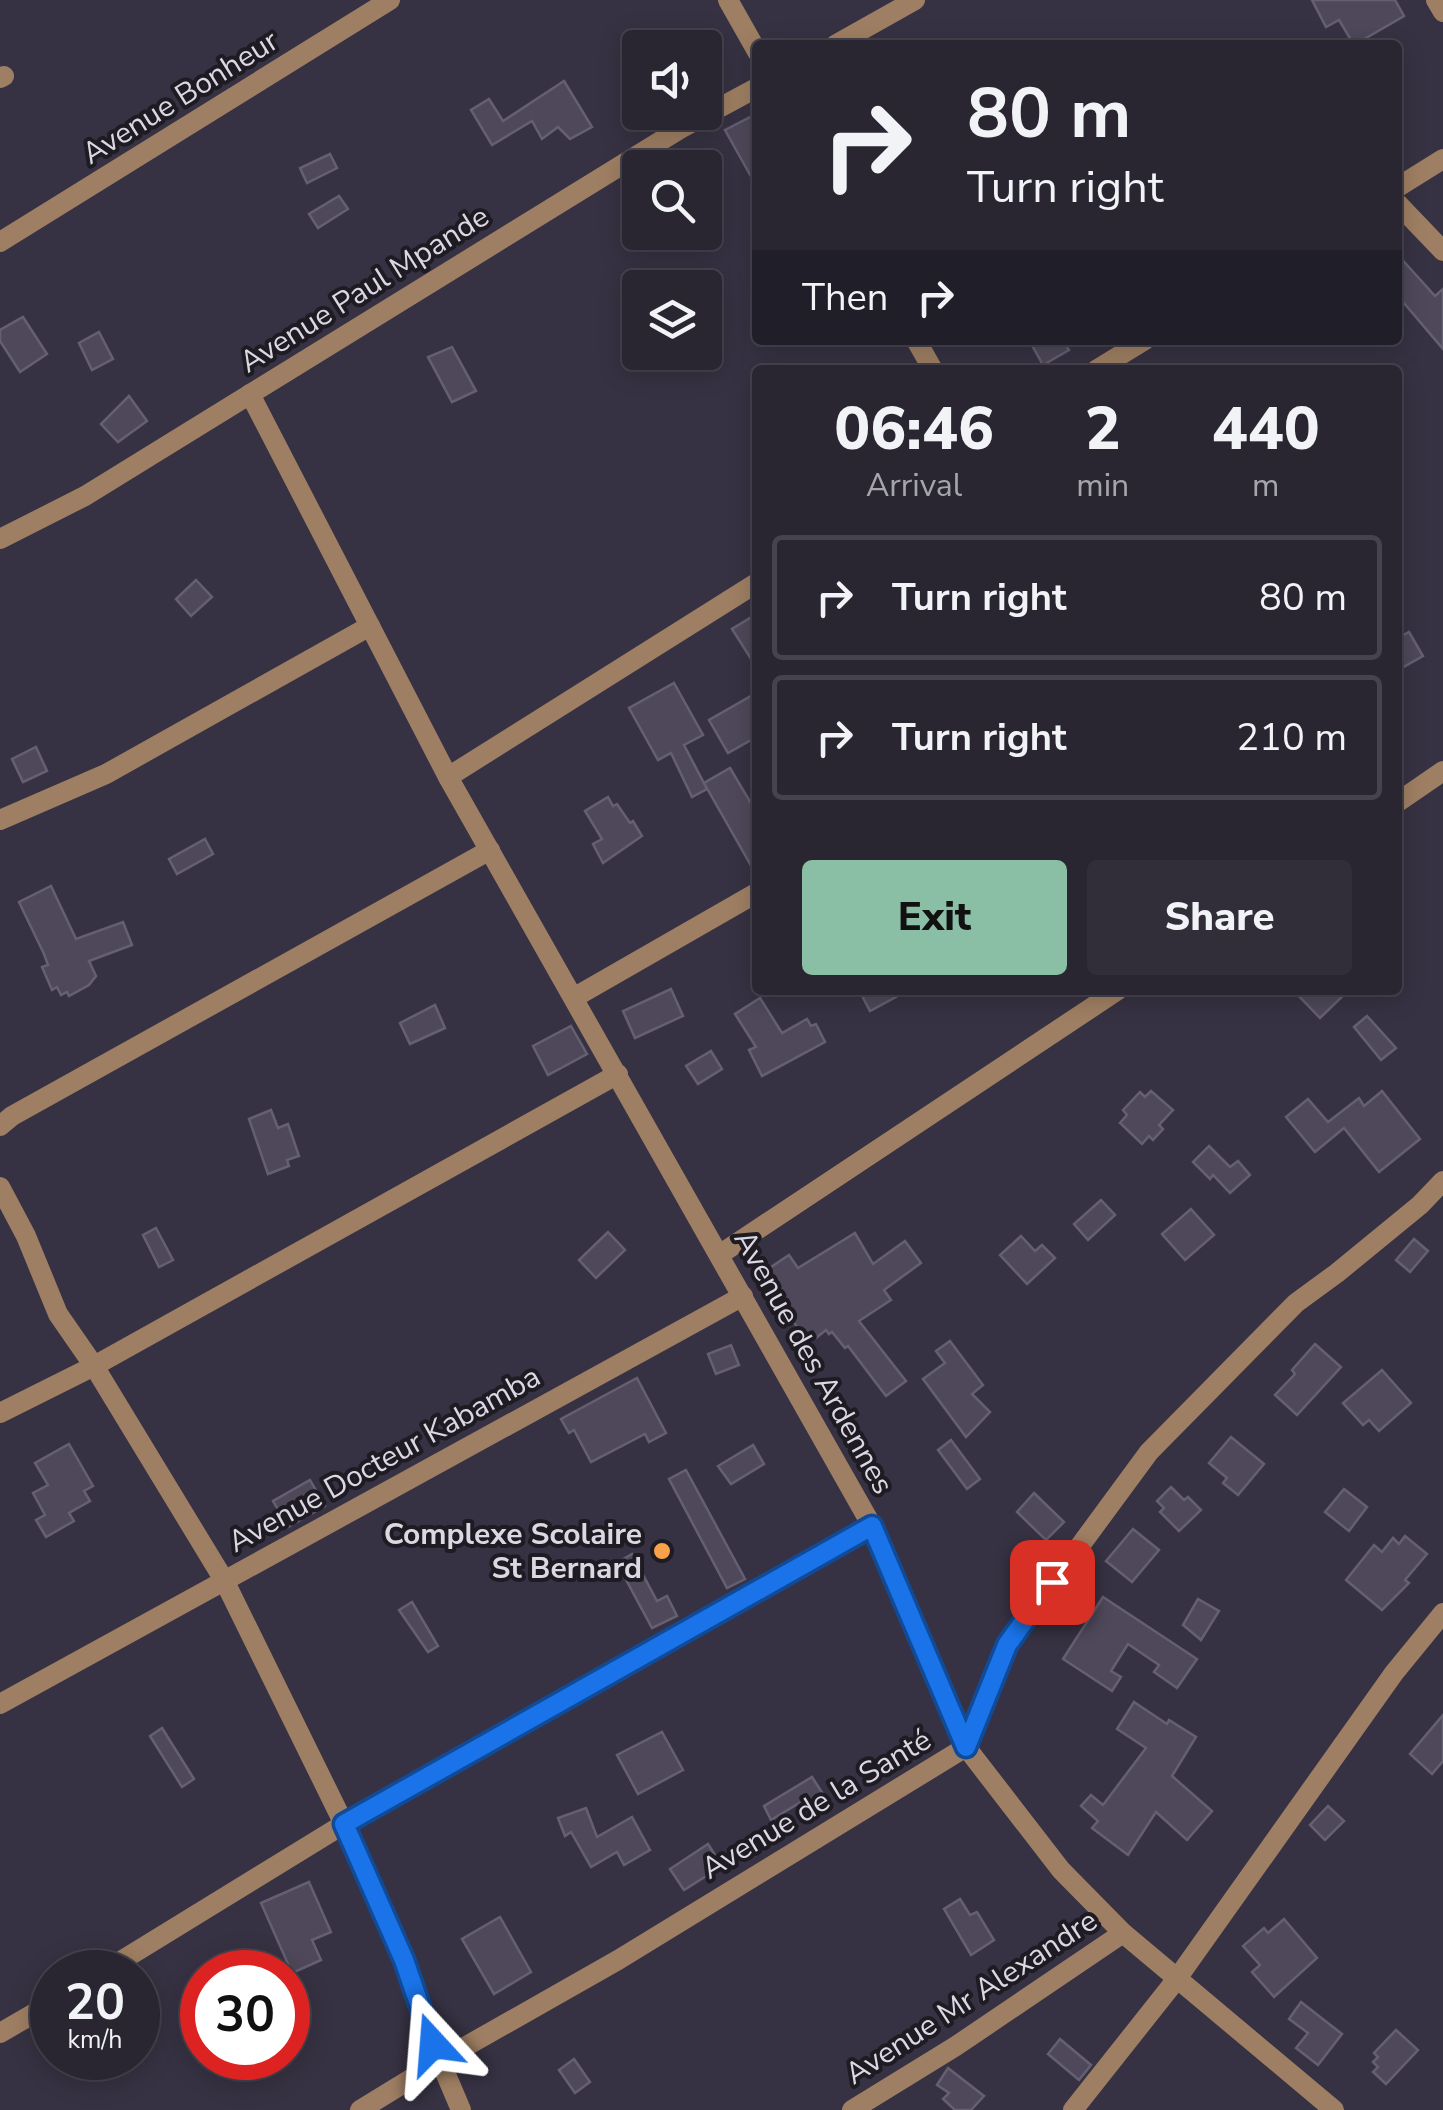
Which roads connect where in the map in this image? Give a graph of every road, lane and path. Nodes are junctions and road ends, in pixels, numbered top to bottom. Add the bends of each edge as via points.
1 (390, 0) edge
2 (728, 0) edge
3 (915, 0) edge
4 (1436, 0) edge
5 (1443, 12) edge
6 (844, 40) edge
7 (752, 42) edge
8 (752, 91) edge
9 (1443, 159) edge
10 (1402, 185) edge
11 (1402, 208) edge
12 (0, 242) edge
13 (1443, 250) edge
14 (1137, 345) edge
15 (1104, 365) edge
16 (250, 394) junction
17 (0, 539) edge
18 (752, 586) edge
19 (370, 626) junction
20 (1443, 772) edge
21 (448, 777) junction
22 (1402, 799) edge
23 (0, 820) edge
24 (490, 850) junction
25 (752, 895) edge
26 (1110, 995) edge
27 (575, 997) junction
28 (618, 1074) junction
29 (0, 1126) edge
30 (1443, 1180) edge
31 (0, 1187) edge
32 (719, 1255) junction
33 (743, 1296) junction
34 (94, 1366) junction
35 (0, 1413) edge
36 (872, 1526) junction
37 (224, 1580) junction
38 (1443, 1613) edge
39 (0, 1704) edge
40 (966, 1747) junction
41 (344, 1824) junction
42 (1123, 1933) junction
43 (140, 1950) edge
44 (1176, 1980) junction
45 (30, 2016) edge
46 (0, 2033) edge
47 (440, 2060) junction
48 (360, 2110) edge
49 (461, 2110) edge
50 (852, 2110) edge
51 (1073, 2110) edge
52 (1334, 2110) edge

1 - 12 street, Avenue Bonheur
2 - 7 street
3 - 6 street
4 - 5 street
8 - 16 street, Avenue Paul Mpande
9 - 10 street
11 - 13 street
14 - 15 street
16 - 17 street, Avenue Paul Mpande via 85,496
16 - 19 street, Avenue des Ardennes
18 - 21 street
19 - 21 street, Avenue des Ardennes
19 - 23 street via 106,774
20 - 22 street
21 - 24 street, Avenue des Ardennes
24 - 27 street, Avenue des Ardennes
24 - 29 street
25 - 27 street
26 - 32 street
27 - 28 street, Avenue des Ardennes
28 - 32 street, Avenue des Ardennes
28 - 34 street
30 - 40 street, Avenue de la Santé via 1420,1206 1296,1302 1149,1452 1007,1645
31 - 34 street via 58,1314
32 - 33 street, Avenue des Ardennes
33 - 36 street, Avenue des Ardennes
33 - 37 street, Avenue Docteur Kabamba
34 - 35 street
34 - 37 street
36 - 40 street, Avenue des Ardennes
36 - 41 street
37 - 39 street
37 - 41 street, Avenue Docteur Kabamba
38 - 44 street
40 - 42 street, Avenue des Ardennes via 1061,1870
40 - 47 street, Avenue de la Santé via 618,1960
41 - 43 street
41 - 47 street, Avenue Docteur Kabamba
42 - 44 street, Avenue des Ardennes
42 - 50 street, Avenue Mr Alexandre
44 - 51 street
44 - 52 street, Avenue des Ardennes
45 - 46 street
47 - 48 street, Avenue de la Santé
47 - 49 street, Avenue Docteur Kabamba

